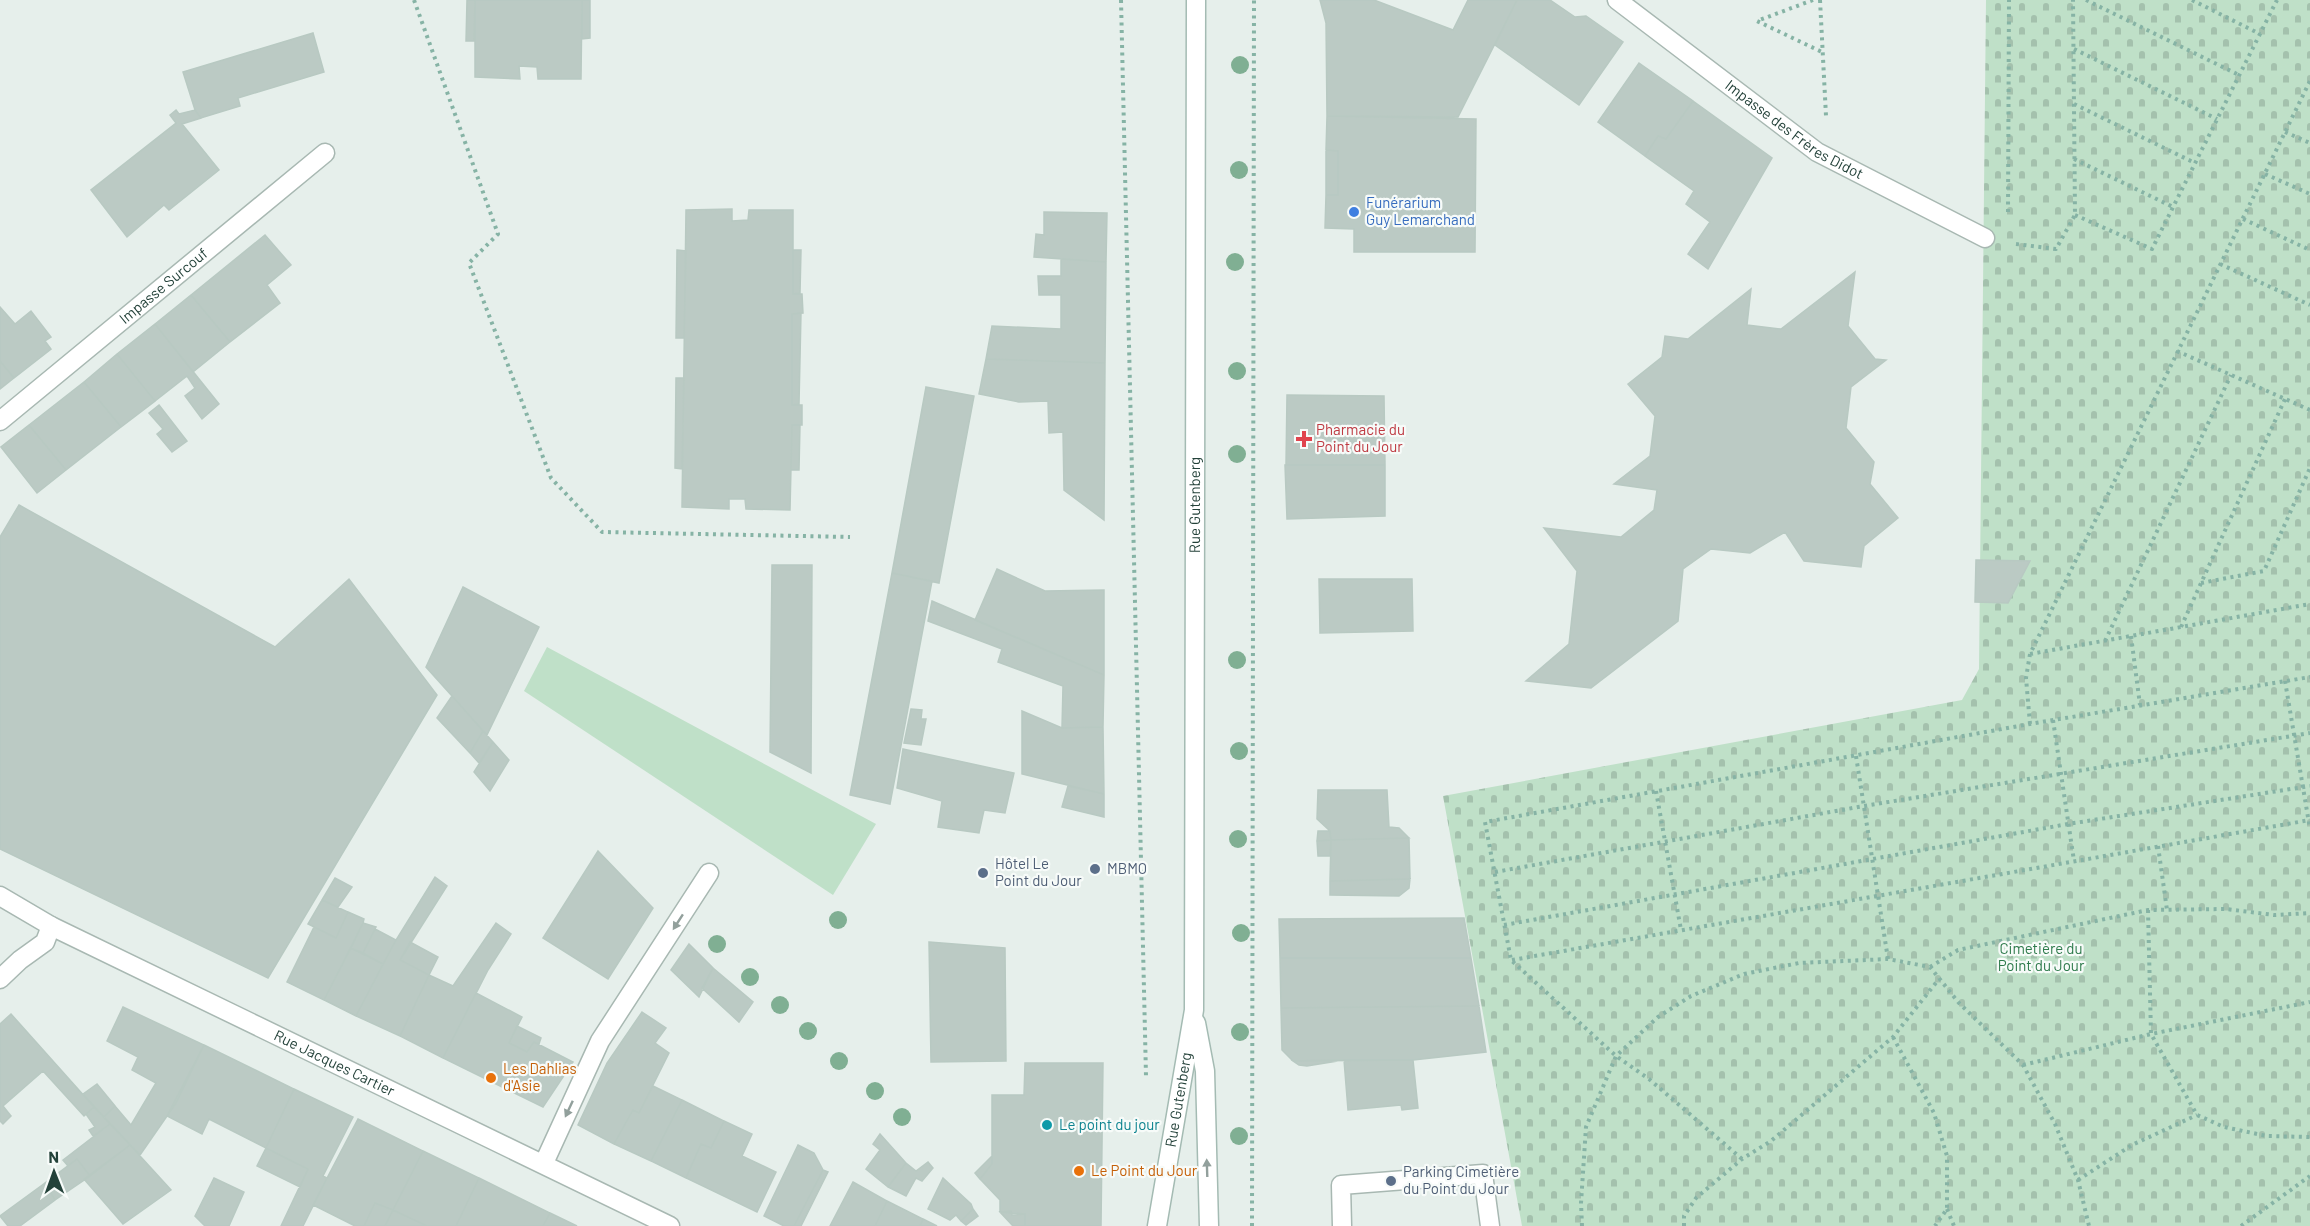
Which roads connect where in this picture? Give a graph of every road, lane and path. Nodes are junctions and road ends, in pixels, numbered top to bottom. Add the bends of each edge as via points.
1 (414, 0) edge
2 (1121, 0) edge
3 (1196, 0) edge
4 (1254, 0) edge
5 (1617, 0) edge
6 (1813, 0) edge
7 (1820, 0) edge
8 (2009, 0) edge
9 (2073, 0) edge
10 (2086, 0) edge
11 (2192, 0) edge
12 (2277, 0) edge
13 (2260, 34) junction
14 (2074, 49) junction
15 (1822, 52) junction
16 (2239, 75) junction
17 (2309, 84) edge
18 (2074, 104) junction
19 (2217, 119) junction
20 (2285, 132) junction
21 (2310, 143) edge
22 (1817, 152) junction
23 (326, 153) dead end
24 (2074, 159) junction
25 (2195, 163) junction
26 (2265, 174) junction
27 (2310, 194) edge
28 (2173, 207) junction
29 (2075, 214) junction
30 (2242, 219) junction
31 (1985, 238) joint
32 (2007, 243) junction
33 (2310, 250) edge
34 (2220, 264) junction
35 (2310, 305) edge
36 (2177, 351) junction
37 (2231, 375) junction
38 (2285, 399) junction
39 (2310, 410) edge
40 (0, 421) edge
41 (2310, 468) edge
42 (850, 537) dead end
43 (2201, 584) junction
44 (2310, 604) edge
45 (2181, 627) junction
46 (2131, 636) junction
47 (2105, 641) junction
48 (2030, 654) junction
49 (2310, 677) edge
50 (2285, 681) junction
51 (2140, 705) junction
52 (2054, 720) junction
53 (2030, 723) junction
54 (2310, 733) edge
55 (2294, 735) junction
56 (1856, 756) junction
57 (2061, 774) junction
58 (2310, 786) edge
59 (2303, 787) junction
60 (1656, 791) junction
61 (1864, 806) junction
62 (2309, 820) edge
63 (2068, 824) junction
64 (2310, 829) edge
65 (1665, 843) junction
66 (2158, 846) junction
67 (1873, 859) junction
68 (2074, 861) junction
69 (1495, 872) junction
70 (709, 873) dead end
71 (1878, 894) junction
72 (1675, 895) junction
73 (0, 896) edge
74 (2148, 910) junction
75 (2167, 910) junction
76 (2310, 913) edge
77 (1504, 925) junction
78 (51, 926) junction
79 (1681, 930) junction
80 (1888, 959) junction
81 (1511, 960) junction
82 (1930, 967) junction
83 (0, 979) edge
84 (1940, 979) junction
85 (2310, 1002) edge
86 (1194, 1010) junction
87 (2151, 1034) junction
88 (1893, 1037) junction
89 (1616, 1056) junction
90 (2023, 1065) junction
91 (1146, 1083) dead end
92 (2197, 1115) junction
93 (2310, 1137) edge
94 (1742, 1159) junction
95 (544, 1163) junction
96 (2310, 1176) edge
97 (2078, 1180) junction
98 (1947, 1209) junction
99 (670, 1226) edge
100 (1157, 1226) edge
101 (1209, 1226) edge
102 (1252, 1226) edge
103 (1342, 1226) edge
104 (1490, 1226) edge
105 (1582, 1226) edge
106 (1684, 1226) edge
107 (1935, 1226) edge
108 (1954, 1226) edge
109 (2089, 1226) edge
110 (2241, 1226) edge

1 - 42 path via 498,234 469,263 550,478 602,532
2 - 91 path
3 - 86 street, Rue Gutenberg
4 - 102 path
5 - 22 street, Impasse des Frères Didot
6 - 15 path via 1757,21
7 - 15 path
8 - 32 path
9 - 14 path
10 - 16 path
11 - 13 path
12 - 13 path
13 - 16 path
14 - 18 path
14 - 19 path
15 - 22 path via 1826,123
16 - 19 path
17 - 20 path
18 - 24 path
18 - 25 path
19 - 25 path
20 - 21 path
20 - 26 path
22 - 31 street, Impasse des Frères Didot
23 - 40 street, Impasse Surcouf
24 - 28 path
24 - 29 path
25 - 28 path
26 - 27 path
26 - 30 path
28 - 29 path via 2152,249
29 - 32 path via 2056,249
30 - 33 path
30 - 34 path
31 - 32 path
34 - 35 path
34 - 36 path
36 - 37 path
36 - 48 path
37 - 38 path
37 - 47 path
38 - 39 path
38 - 43 path
41 - 43 path via 2264,571
43 - 45 path
44 - 45 path
45 - 46 path
46 - 47 path
46 - 51 path
47 - 48 path
48 - 53 path via 2026,678
49 - 50 path
50 - 51 path
50 - 55 path
51 - 52 path
52 - 53 path
52 - 57 path
53 - 56 path
54 - 55 path
55 - 57 path
55 - 59 path
56 - 60 path
56 - 61 path
57 - 61 path
57 - 63 path
58 - 59 path
59 - 62 path
59 - 63 path
60 - 65 path
60 - 69 path via 1485,822
61 - 65 path
61 - 67 path
62 - 64 path
62 - 66 path
63 - 67 path
63 - 68 path
65 - 69 path
65 - 72 path
66 - 68 path
66 - 75 path
67 - 71 path
67 - 72 path
68 - 71 path
69 - 77 path
70 -> 95 street via 600,1041
71 - 79 path
71 - 80 path
72 - 77 path
72 - 79 path
73 - 78 street, Rue Jacques Cartier
74 - 75 path
74 - 82 path via 1958,950
74 - 87 path
75 - 76 path
77 - 81 path
78 - 83 street via 45,942
78 - 95 street, Rue Jacques Cartier
79 - 81 path
80 - 82 path
80 - 89 path via 1799,963 1744,974 1691,996 1658,1017
81 - 89 path
82 - 84 path
84 - 88 path
84 - 90 path
85 - 87 path
86 - 100 street, Rue Gutenberg
101 -> 86 street, Rue Gutenberg via 1205,1071
87 - 90 path
87 - 92 path
88 - 94 path via 1771,1141
88 - 98 path via 1934,1113 1947,1156
89 - 94 path via 1649,1079
89 - 105 path via 1586,1127
90 - 97 path via 2055,1124
92 - 93 path via 2267,1136
92 - 97 path via 2132,1145
94 - 106 path via 1696,1198 1684,1216
95 - 99 street, Rue Jacques Cartier
96 - 110 path
97 - 109 path
98 - 107 path
98 - 108 path
103 - 104 street via 1341,1185 1483,1174

